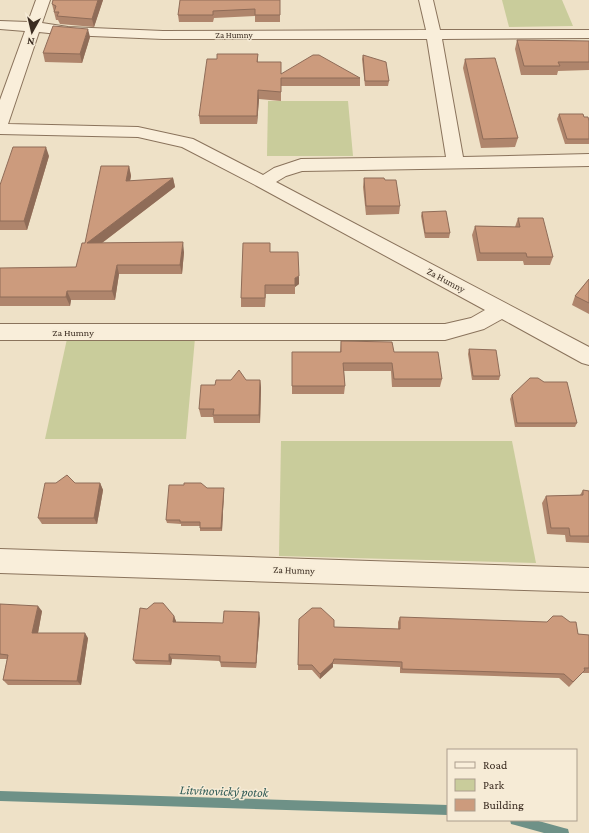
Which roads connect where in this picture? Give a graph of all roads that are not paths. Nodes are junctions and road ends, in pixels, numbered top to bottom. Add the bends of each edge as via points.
1 (43, 0) edge
2 (426, 0) edge
3 (0, 25) edge
4 (35, 27) junction
5 (589, 34) edge
6 (434, 35) junction
7 (0, 123) edge
8 (0, 129) edge
9 (589, 160) edge
10 (456, 162) junction
11 (263, 182) junction
12 (502, 310) junction
13 (0, 332) edge
14 (589, 357) edge
15 (0, 561) edge
16 (589, 580) edge

1 - 4 street
2 - 6 street
3 - 4 street, Za Humny
4 - 6 street, Za Humny via 163,35
4 - 7 street
5 - 6 street, Za Humny
6 - 10 street
8 - 11 street, Za Humny via 138,132 187,143
9 - 10 street
10 - 11 street via 301,165 280,172
11 - 12 street, Za Humny
12 - 13 street, Za Humny via 477,324 445,332
12 - 14 street, Za Humny
15 - 16 street, Za Humny

